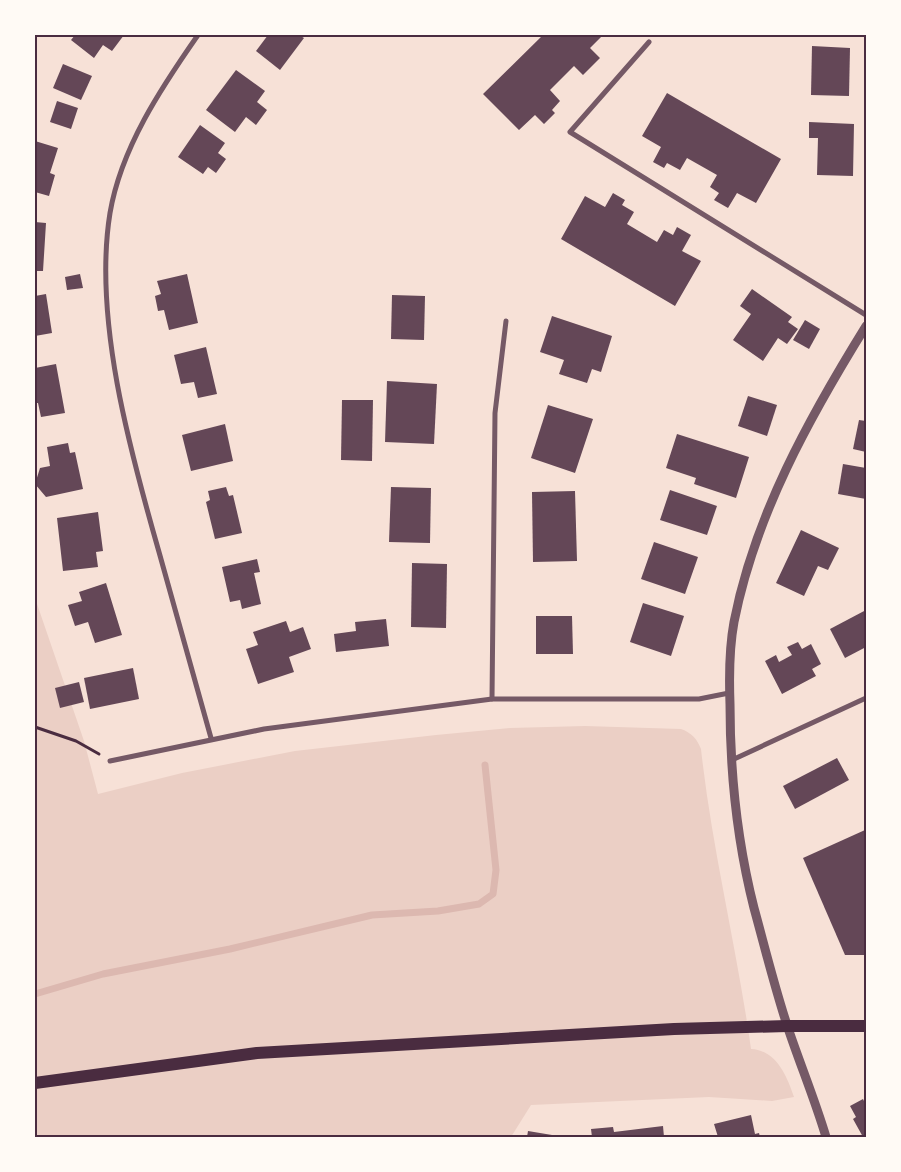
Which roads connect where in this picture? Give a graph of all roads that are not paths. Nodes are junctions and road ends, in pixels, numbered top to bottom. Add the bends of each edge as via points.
1 (198, 35) edge
2 (649, 42) dead end
3 (866, 315) edge
4 (506, 321) dead end
5 (866, 326) edge
6 (730, 693) junction
7 (866, 698) edge
8 (492, 699) junction
9 (211, 738) junction
10 (732, 760) junction
11 (110, 761) road end
12 (787, 1026) junction
13 (866, 1026) edge
14 (35, 1083) edge
15 (826, 1137) edge

1 - 9 street via 165,82 118,179 110,213 107,287 118,386 137,476
2 - 3 street via 570,132
4 - 8 street via 495,413
5 - 6 street via 797,447 759,536 744,578 734,624
6 - 8 street via 699,699
6 - 10 street
7 - 10 street
8 - 9 street
9 - 11 street
10 - 12 street via 744,861
12 - 13 main road
12 - 14 main road via 257,1054
12 - 15 street

